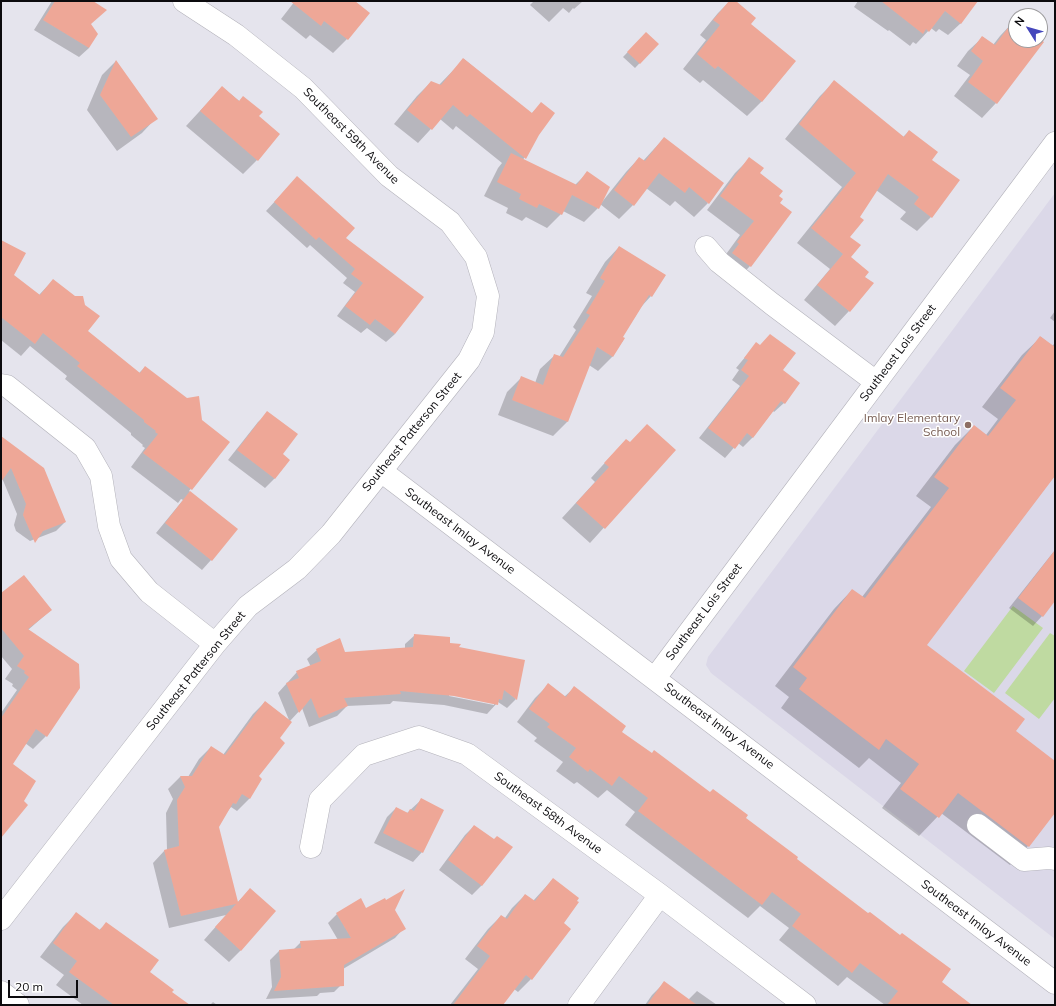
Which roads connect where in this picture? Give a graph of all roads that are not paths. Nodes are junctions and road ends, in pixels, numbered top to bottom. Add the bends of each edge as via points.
1 (184, 1) edge
2 (1055, 143) edge
3 (706, 247) dead end
4 (488, 296) joint
5 (876, 382) junction
6 (1, 385) edge
7 (381, 471) junction
8 (215, 644) junction
9 (655, 678) junction
10 (978, 825) dead end
11 (311, 847) dead end
12 (1055, 859) edge
13 (660, 895) junction
14 (1, 919) edge
15 (1055, 983) edge
16 (1, 992) edge
17 (18, 1005) edge
18 (579, 1005) edge
19 (805, 1005) edge

1 - 4 street, Southeast 59th Avenue via 236,35 303,88 389,176 450,222 476,257
2 - 5 street, Southeast Lois Street
3 - 5 street via 719,262
4 - 7 street, Southeast Patterson Street via 484,332 469,360
5 - 9 street, Southeast Lois Street
6 - 8 street via 7,386 85,448 100,476 109,526 121,559 149,592
7 - 8 street, Southeast Patterson Street via 330,534 297,569 248,606
7 - 9 street, Southeast Imlay Avenue
8 - 14 street, Southeast Patterson Street
9 - 15 street, Southeast Imlay Avenue
10 - 12 street via 1024,860
11 - 13 street, Southeast 58th Avenue via 320,800 364,755 419,737 467,754
13 - 18 street
13 - 19 street, Southeast 58th Avenue
16 - 17 street

